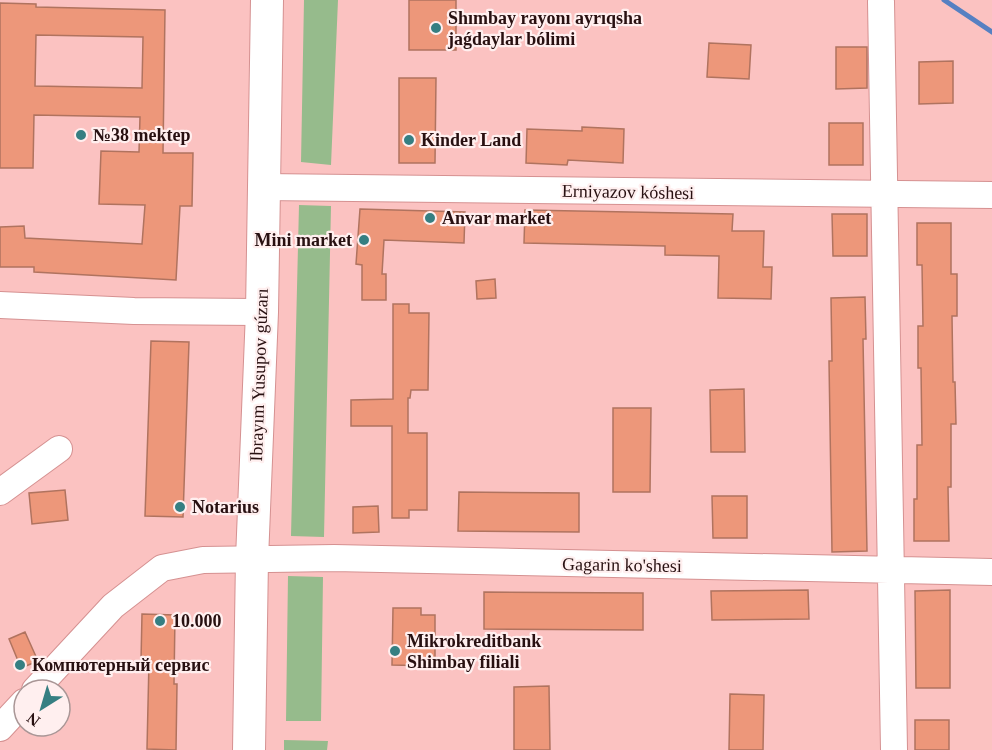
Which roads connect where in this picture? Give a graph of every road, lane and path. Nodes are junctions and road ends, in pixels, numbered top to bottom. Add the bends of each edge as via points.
1 (267, 0) edge
2 (881, 2) dead end
3 (263, 187) junction
4 (885, 195) junction
5 (992, 195) edge
6 (0, 304) edge
7 (262, 312) junction
8 (59, 449) dead end
9 (0, 492) edge
10 (252, 559) junction
11 (892, 571) junction
12 (992, 572) edge
13 (46, 678) edge
14 (12, 715) edge
15 (0, 728) edge
16 (249, 750) edge
17 (894, 750) edge

1 - 3 main road, Ibrayım Yusupov gúzarı
2 - 4 street
3 - 4 street, Erniyazov kóshesi
3 - 7 main road, Ibrayım Yusupov gúzarı
4 - 5 street, Erniyazov kóshesi
4 - 11 street
6 - 7 street
7 - 10 main road, Ibrayım Yusupov gúzarı
8 - 9 street
10 - 11 street, Gagarin ko'shesi
10 - 13 street, Gagarin ko'shesi via 203,560 162,568 113,606
10 - 16 main road, Ibrayım Yusupov gúzarı
11 - 12 street, Gagarin ko'shesi
11 - 17 street
14 - 15 street

